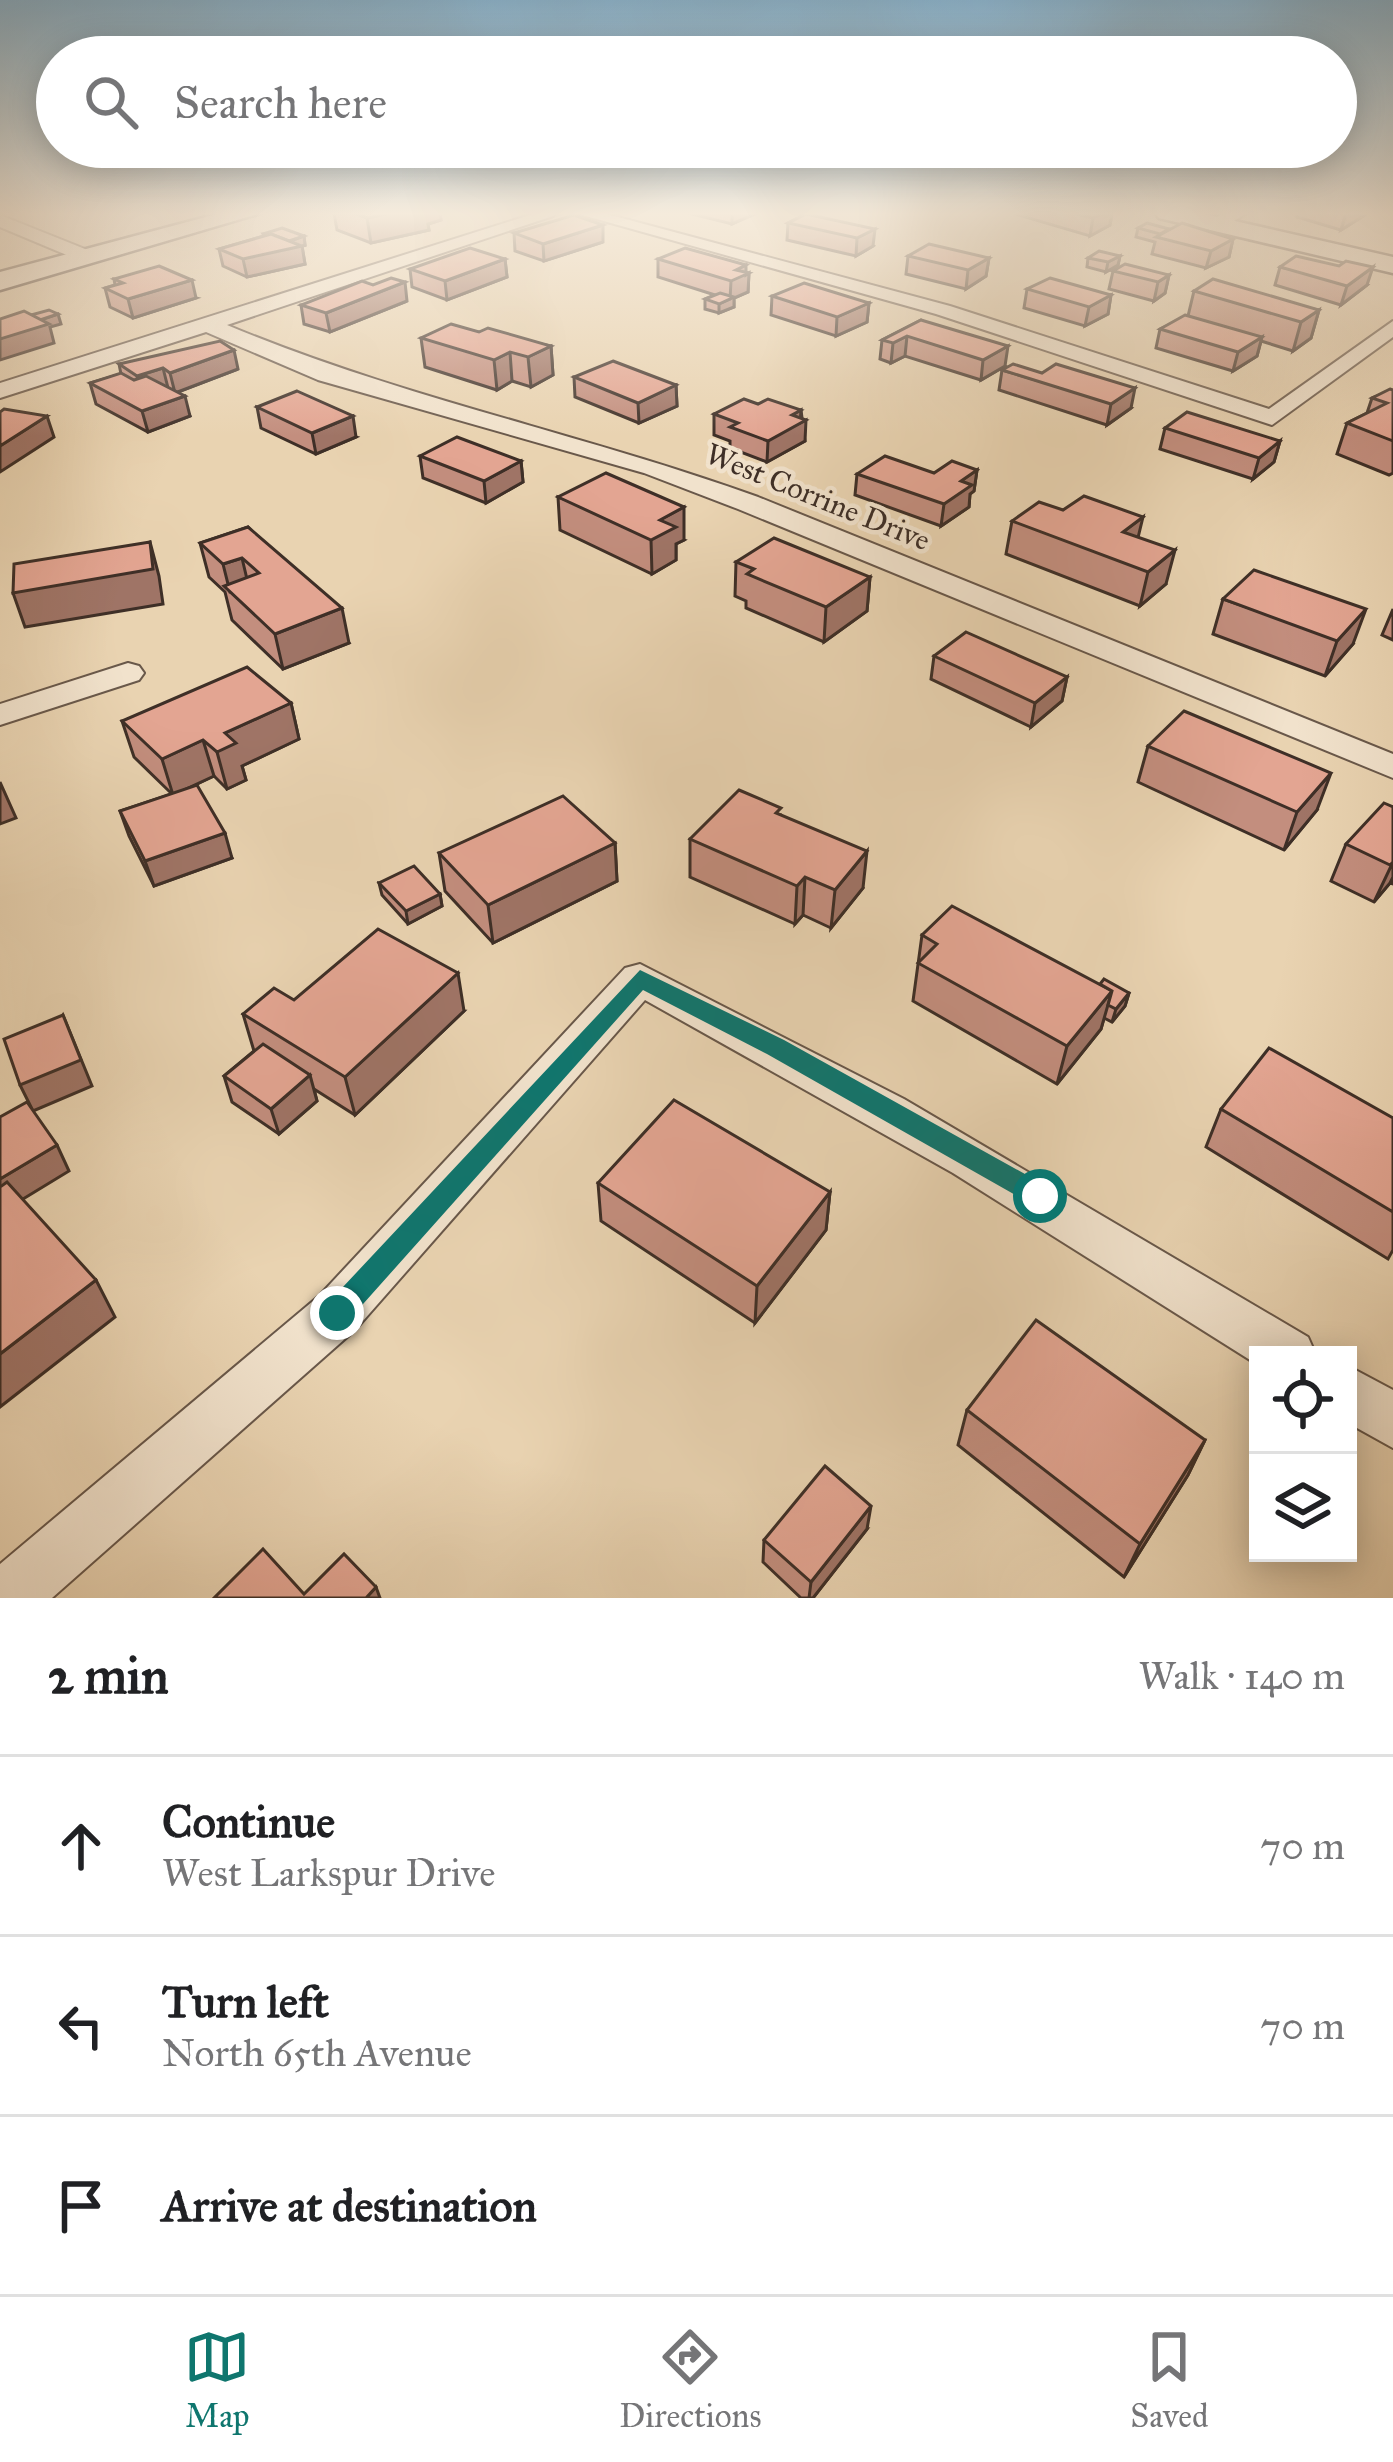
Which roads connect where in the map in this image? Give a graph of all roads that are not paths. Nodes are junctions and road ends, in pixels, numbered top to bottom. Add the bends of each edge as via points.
1 (320, 288) edge
2 (861, 288) edge
3 (207, 324) junction
4 (1393, 327) edge
5 (0, 391) edge
6 (128, 673) dead end
7 (0, 715) edge
8 (1393, 767) edge
9 (1275, 1346) edge
10 (1357, 1398) edge
11 (1393, 1421) edge
12 (6, 1598) edge

1 - 3 street
2 - 4 street via 1271,418
3 - 5 street
3 - 8 street, West Corrine Drive via 348,382 729,496
6 - 7 street
9 - 12 street via 1040,1196 640,979 337,1313
10 - 11 street

